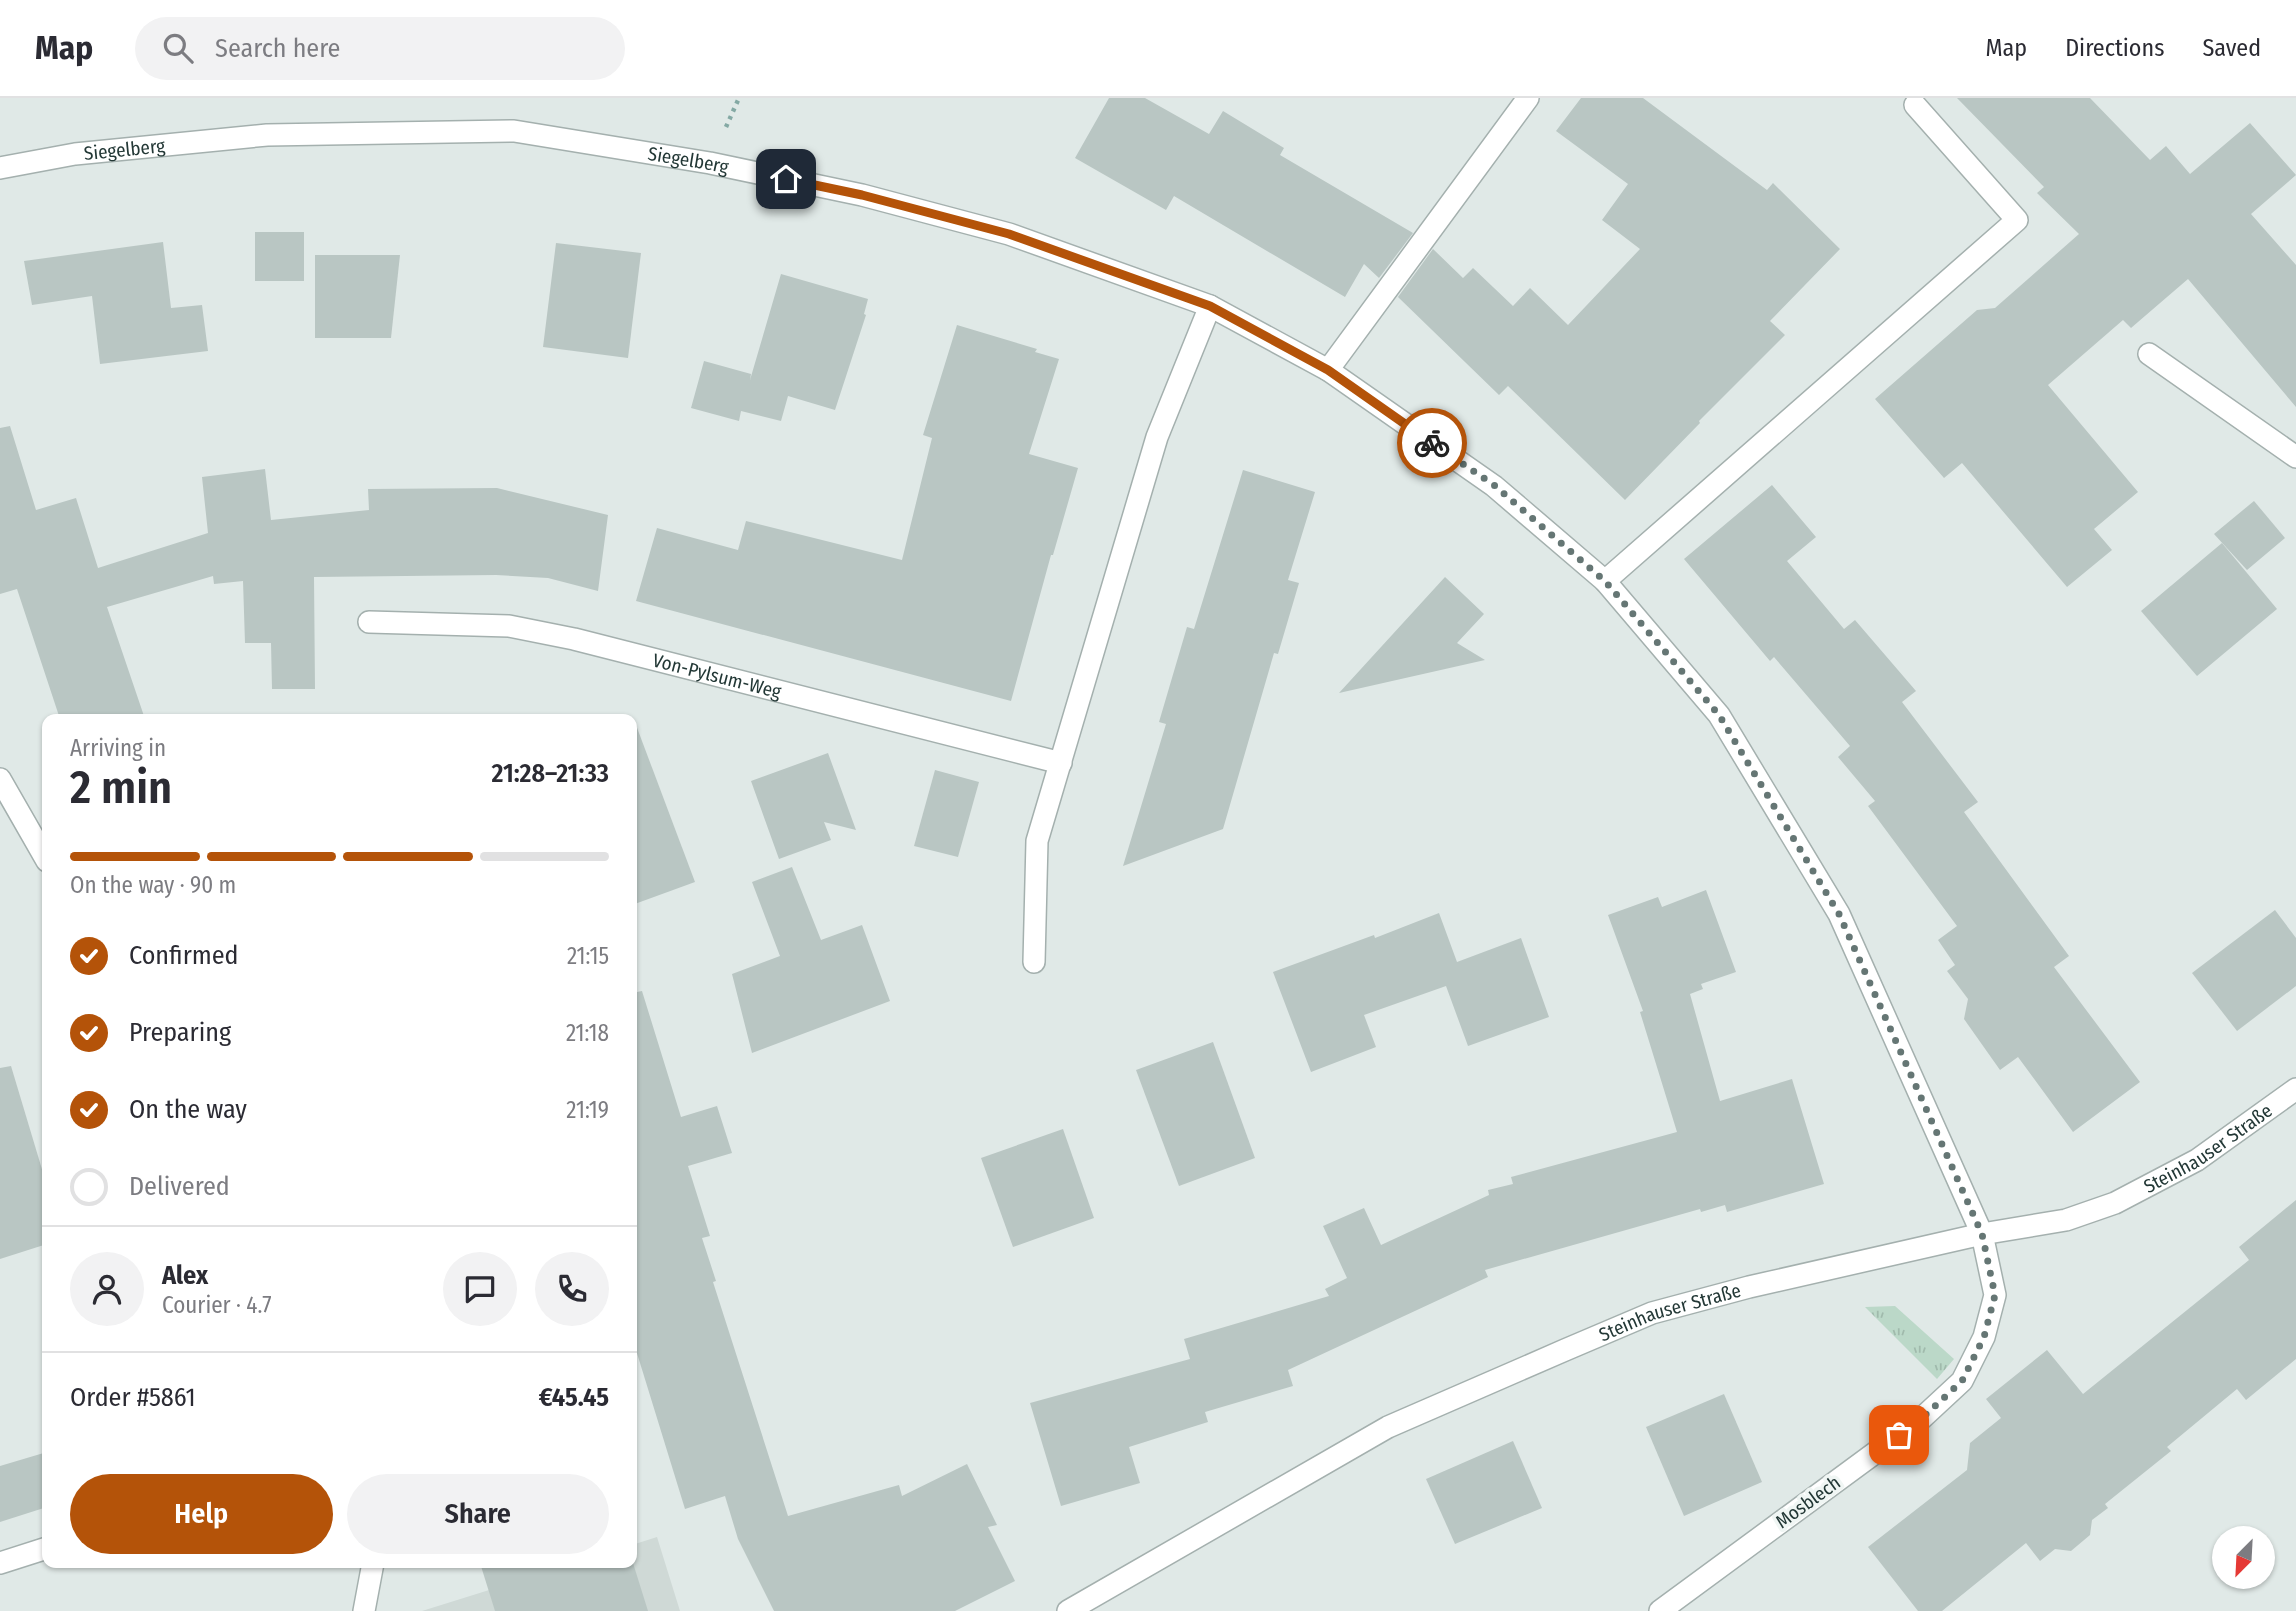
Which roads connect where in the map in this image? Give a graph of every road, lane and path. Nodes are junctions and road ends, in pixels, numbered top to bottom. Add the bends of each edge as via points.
1 (1528, 98) edge
2 (1915, 105) dead end
3 (0, 168) edge
4 (1210, 306) junction
5 (2149, 354) dead end
6 (1328, 370) junction
7 (2296, 457) edge
8 (1605, 581) junction
9 (369, 622) dead end
10 (1061, 763) junction
11 (0, 779) edge
12 (42, 852) edge
13 (1034, 962) dead end
14 (2296, 1088) edge
15 (1982, 1234) junction
16 (42, 1550) edge
17 (0, 1563) edge
18 (372, 1568) edge
19 (364, 1611) edge
20 (1068, 1611) edge
21 (1660, 1611) edge

1 - 6 street
2 - 8 street via 2017,220
3 - 4 street, Siegelberg via 75,154 267,135 514,131 710,163 862,195 1009,234
4 - 6 street, Siegelberg
4 - 10 street via 1157,437
5 - 7 street
6 - 8 street, Siegelberg via 1494,485
8 - 15 street, Siegelberg via 1719,715 1839,914
9 - 10 street, Von-Pylsum-Weg via 509,626 574,639
10 - 13 street via 1037,841
11 - 12 street
14 - 15 street, Steinhauser Straße via 2197,1160 2115,1203 2066,1220
15 - 20 street, Steinhauser Straße via 1653,1313 1388,1427
15 - 21 street, Mosblech via 1995,1295 1984,1337 1962,1381 1921,1419
16 - 17 street
18 - 19 street

